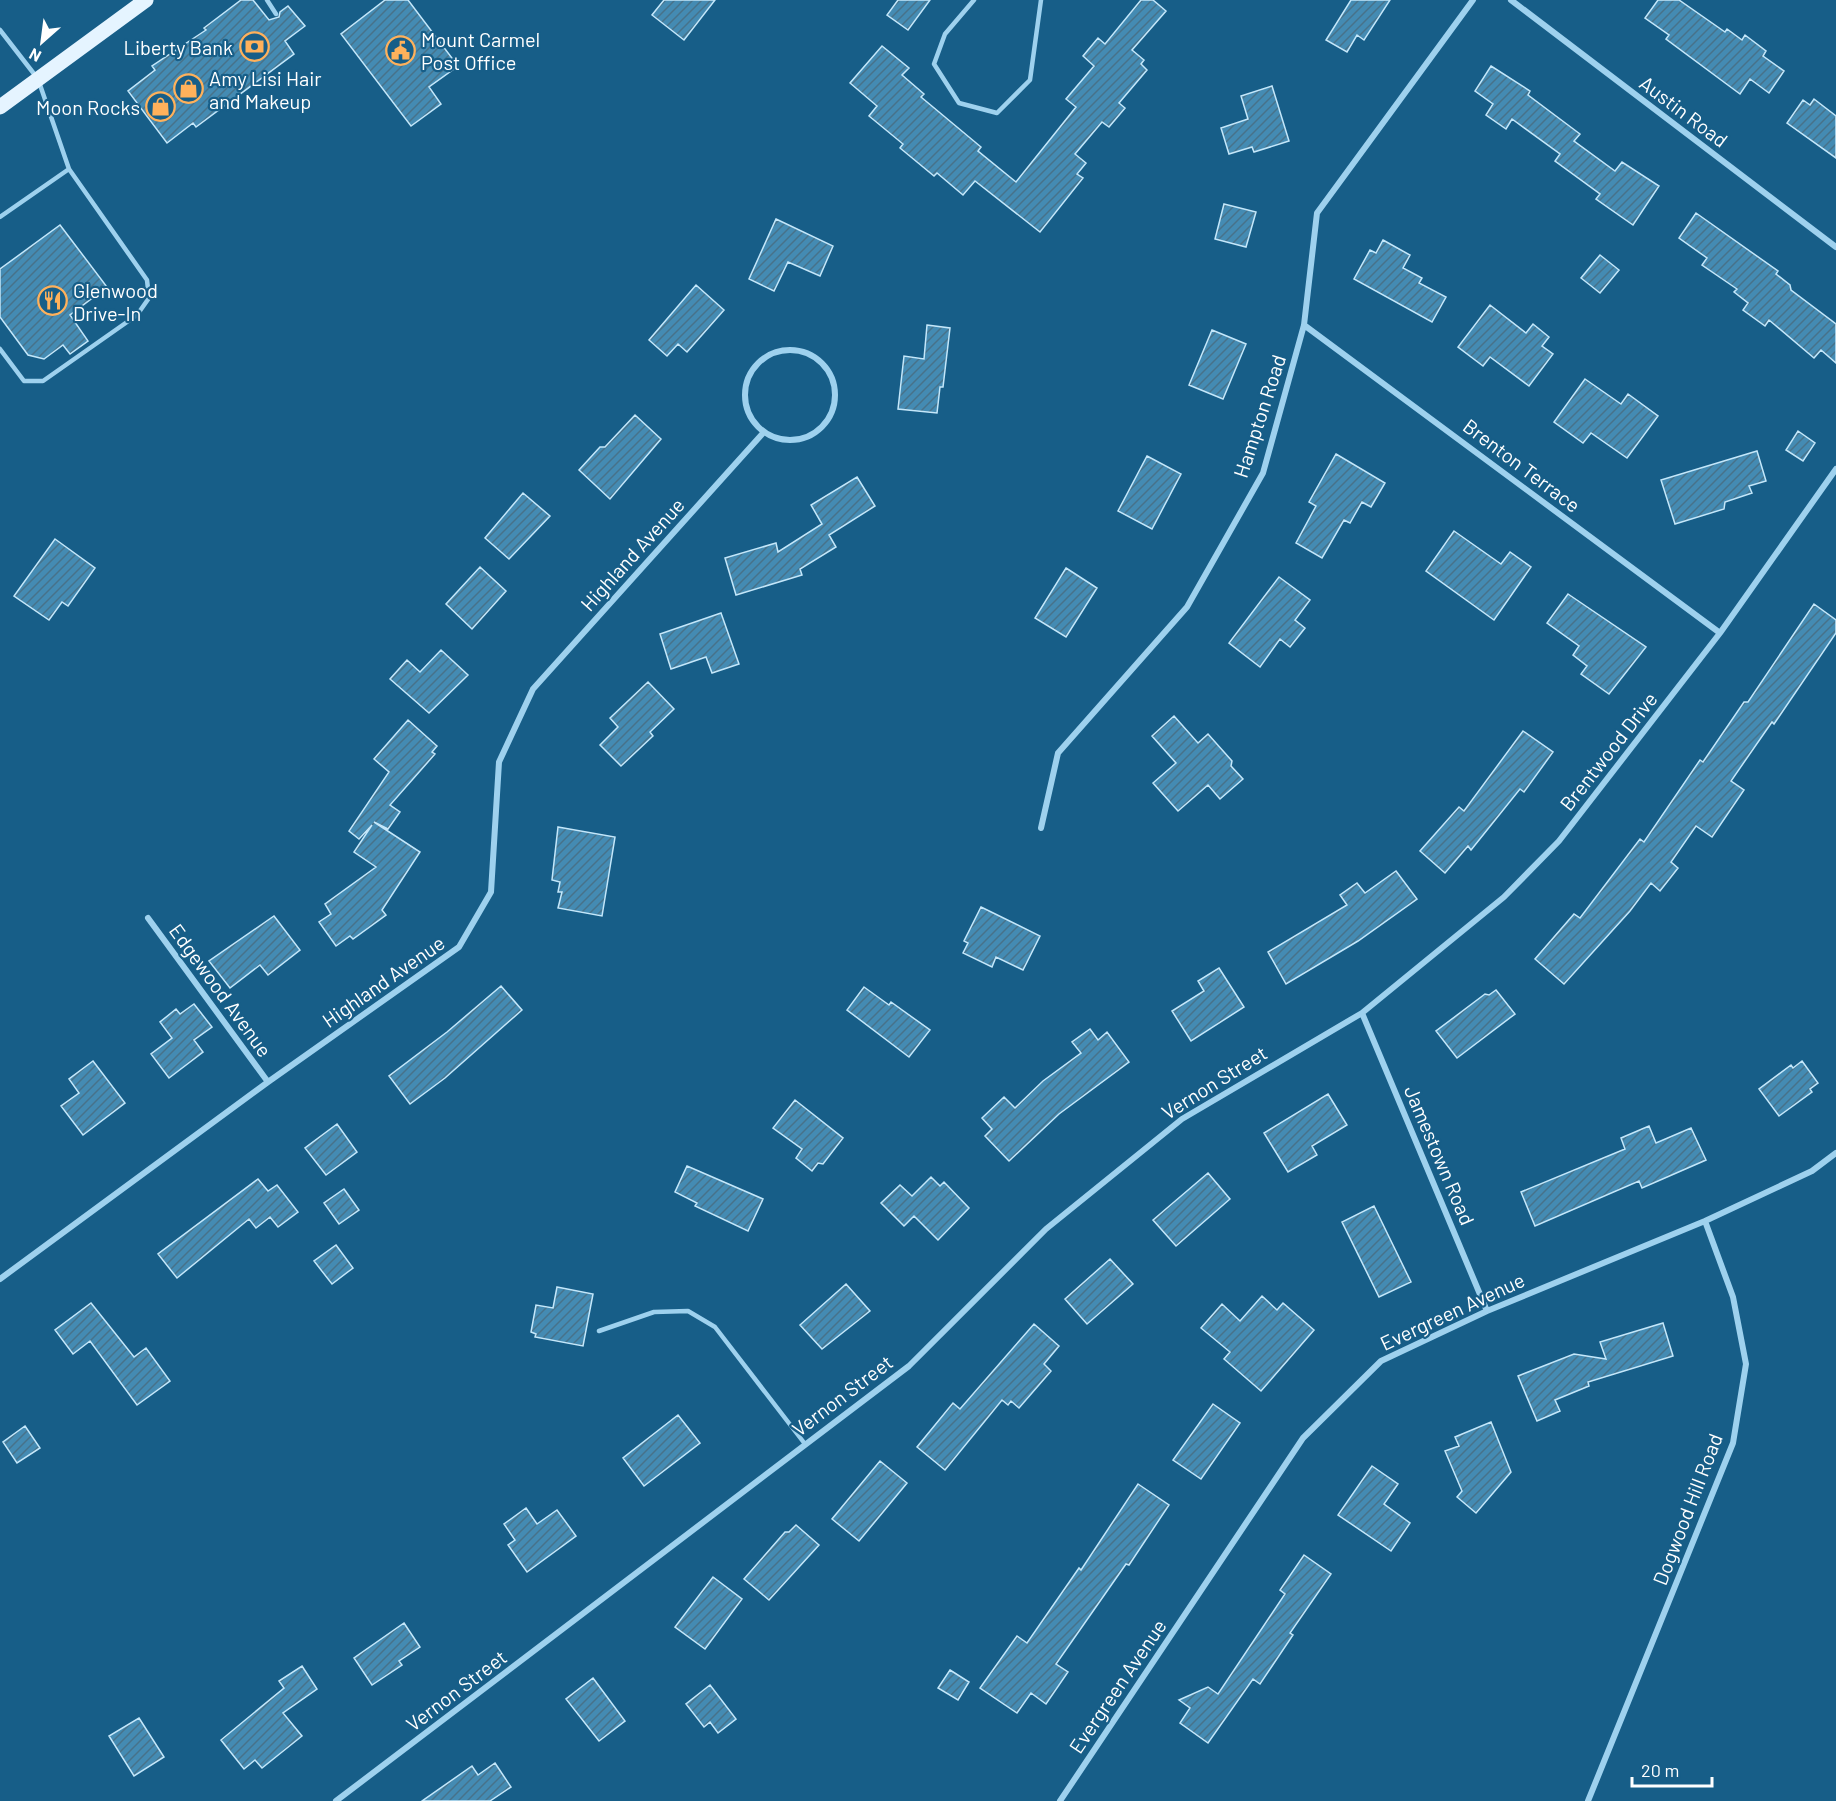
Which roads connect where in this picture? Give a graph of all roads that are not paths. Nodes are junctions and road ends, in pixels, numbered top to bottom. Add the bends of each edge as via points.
1 (147, 0) edge
2 (267, 0) edge
3 (974, 0) edge
4 (1041, 0) edge
5 (1473, 0) edge
6 (1511, 0) edge
7 (276, 14) dead end
8 (0, 30) edge
9 (38, 79) junction
10 (0, 107) edge
11 (69, 169) junction
12 (0, 217) edge
13 (1836, 247) edge
14 (1304, 325) junction
15 (0, 350) edge
16 (764, 432) junction
17 (1836, 470) edge
18 (1720, 633) junction
19 (1041, 828) dead end
20 (148, 918) dead end
21 (1362, 1013) junction
22 (268, 1082) junction
23 (1836, 1153) edge
24 (1705, 1221) junction
25 (0, 1279) edge
26 (1487, 1311) junction
27 (599, 1330) dead end
28 (805, 1444) junction
29 (346, 1794) junction
30 (336, 1801) edge
31 (352, 1801) edge
32 (1060, 1801) edge
33 (1588, 1801) edge

1 - 9 main road
2 - 7 lane
3 - 4 lane via 945,34 934,64 959,103 997,113 1030,80
5 - 14 street, Hampton Road via 1317,213
6 - 13 street, Austin Road
8 - 9 lane
9 - 10 main road
9 - 11 lane
11 - 12 lane
11 - 15 lane via 147,280 149,298 137,315 43,381 24,381
14 - 18 street, Brenton Terrace
14 - 19 street, Hampton Road via 1263,473 1188,607 1058,753
16 - 16 street via 753,422 744,392 756,364 782,350 798,349 812,355 832,376 836,391 830,419 807,437 785,440
16 - 22 street, Highland Avenue via 532,688 499,762 491,892 459,947
17 - 18 street, Brentwood Drive
18 - 21 street, Brentwood Drive via 1559,841 1504,897
20 - 22 street, Edgewood Avenue
21 - 26 street, Jamestown Road
21 - 28 street, Vernon Street via 1182,1119 1046,1229 909,1366
22 - 25 street, Highland Avenue
23 - 24 street, Evergreen Avenue via 1812,1171
24 - 26 street, Evergreen Avenue
24 - 33 street, Dogwood Hill Road via 1733,1297 1746,1364 1733,1443
26 - 32 street, Evergreen Avenue via 1381,1361 1303,1438
27 - 28 lane via 654,1312 688,1311 715,1327
28 - 29 street, Vernon Street
29 - 30 street, Vernon Street
29 - 31 street

